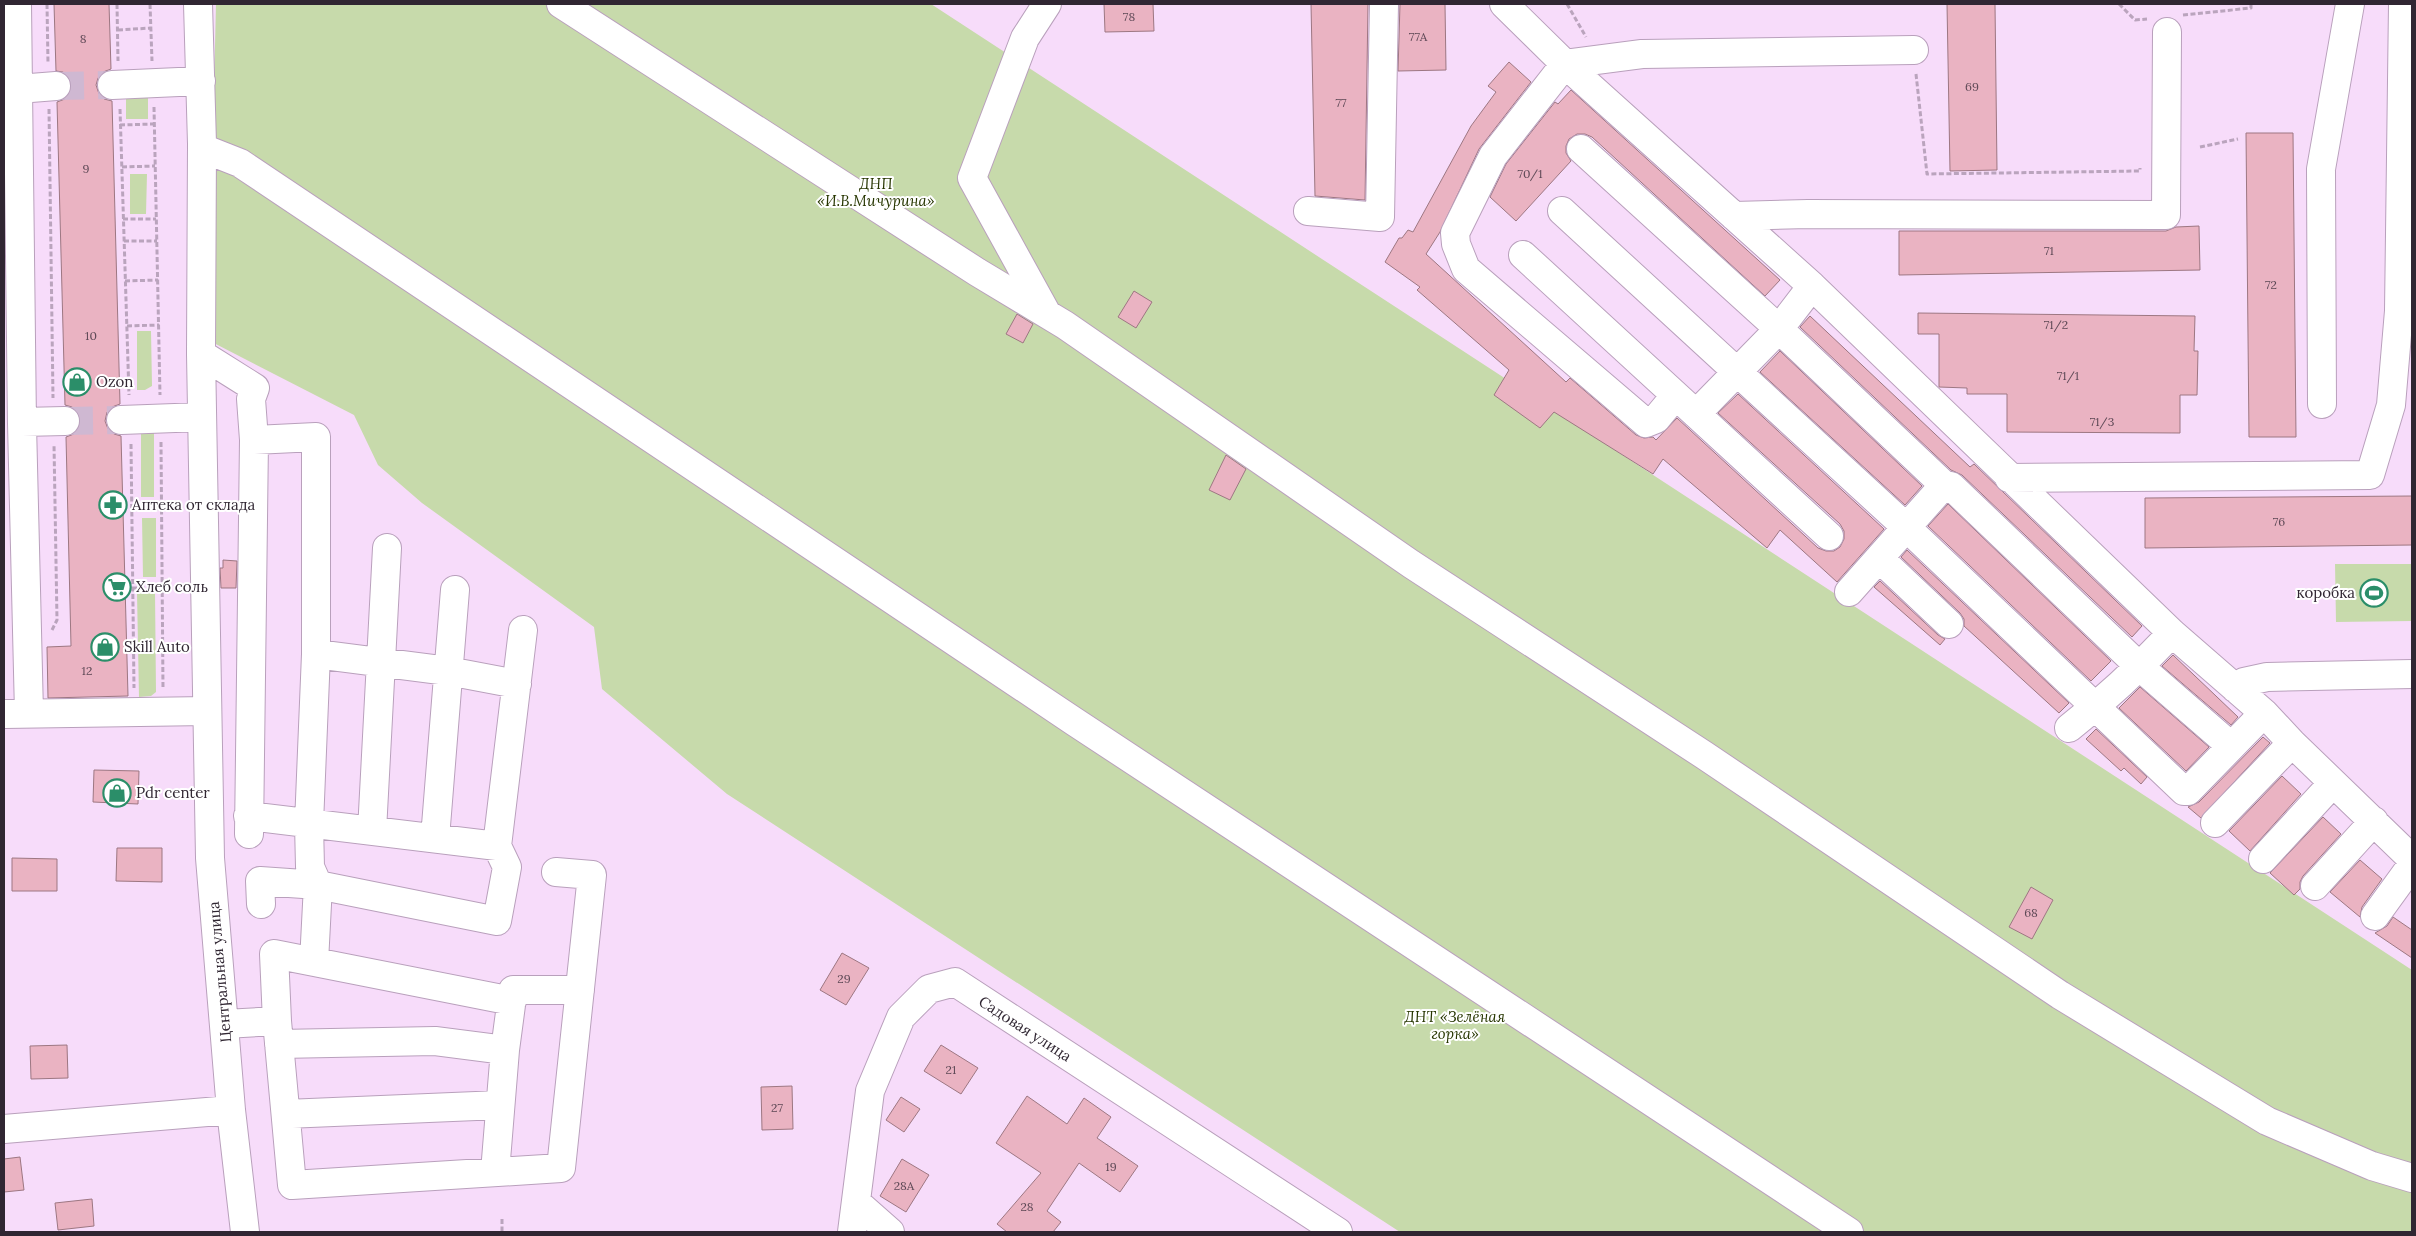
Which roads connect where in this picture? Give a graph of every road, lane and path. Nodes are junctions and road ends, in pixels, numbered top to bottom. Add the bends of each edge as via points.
1 (17, 4) edge
2 (47, 4) edge
3 (118, 4) edge
4 (150, 4) edge
5 (198, 4) edge
6 (561, 4) edge
7 (1047, 4) edge
8 (1384, 4) edge
9 (1504, 4) edge
10 (1566, 4) edge
11 (2350, 4) edge
12 (2403, 4) edge
13 (151, 28) junction
14 (118, 30) junction
15 (2166, 32) dead end
16 (1609, 58) junction
17 (1915, 60) joint
18 (1565, 64) junction
19 (201, 81) junction
20 (153, 84) junction
21 (115, 85) junction
22 (53, 87) junction
23 (18, 89) junction
24 (154, 124) junction
25 (120, 125) junction
26 (2238, 139) dead end
27 (2200, 147) dead end
28 (202, 148) junction
29 (1581, 149) dead end
30 (155, 166) junction
31 (122, 168) junction
32 (2140, 171) dead end
33 (1308, 211) dead end
34 (1562, 211) dead end
35 (1734, 216) junction
36 (123, 219) junction
37 (156, 219) junction
38 (124, 241) junction
39 (157, 241) junction
40 (1522, 255) dead end
41 (158, 280) junction
42 (125, 281) junction
43 (1812, 286) junction
44 (1048, 315) junction
45 (127, 326) junction
46 (159, 326) junction
47 (1778, 329) junction
48 (201, 354) junction
49 (1737, 372) junction
50 (1675, 396) junction
51 (2322, 404) dead end
52 (1696, 414) junction
53 (202, 417) junction
54 (161, 419) junction
55 (125, 420) junction
56 (59, 421) junction
57 (22, 422) junction
58 (254, 440) junction
59 (2009, 478) junction
60 (1944, 485) junction
61 (131, 509) junction
62 (163, 509) junction
63 (1907, 528) junction
64 (1829, 536) dead end
65 (387, 548) dead end
66 (1880, 559) junction
67 (132, 588) junction
68 (163, 588) junction
69 (455, 590) dead end
70 (1849, 592) dead end
71 (1949, 624) dead end
72 (523, 630) dead end
73 (2172, 632) junction
74 (48, 635) dead end
75 (316, 654) junction
76 (380, 663) junction
77 (2140, 667) junction
78 (448, 671) junction
79 (2412, 674) edge
80 (517, 684) junction
81 (2235, 688) junction
82 (134, 694) dead end
83 (163, 694) dead end
84 (2097, 706) junction
85 (207, 711) junction
86 (16, 713) edge
87 (2264, 713) junction
88 (2069, 728) dead end
89 (2292, 743) junction
90 (2231, 746) junction
91 (2333, 783) junction
92 (2374, 821) junction
93 (2215, 823) dead end
94 (309, 824) junction
95 (372, 831) junction
96 (435, 838) junction
97 (497, 846) junction
98 (2263, 859) dead end
99 (2412, 859) edge
100 (2412, 865) edge
101 (556, 872) dead end
102 (318, 885) junction
103 (2315, 886) dead end
104 (261, 904) dead end
105 (2375, 916) dead end
106 (314, 962) junction
107 (580, 990) junction
108 (512, 1001) junction
109 (224, 1024) junction
110 (278, 1032) junction
111 (505, 1050) junction
112 (500, 1106) junction
113 (231, 1110) junction
114 (286, 1114) junction
115 (4, 1129) edge
116 (495, 1172) junction
117 (2412, 1178) edge
118 (856, 1202) junction
119 (502, 1219) dead end
120 (246, 1232) edge
121 (502, 1232) edge
122 (852, 1232) edge
123 (890, 1232) edge
124 (1338, 1232) edge
125 (1849, 1232) edge

1 - 23 street
2 - 22 path
3 - 14 path
4 - 13 path
5 - 19 street, Центральная улица
6 - 44 street
7 - 44 street via 1025,38 972,178
8 - 33 street via 1380,218
9 - 18 street
10 - 16 path via 1583,34
11 - 51 street via 2321,169
12 - 59 street via 2399,311 2391,405 2370,475
13 - 14 path
13 - 20 path
14 - 21 path
15 - 35 street via 2166,215
16 - 17 street via 1642,54
16 - 18 street
17 - 32 path via 1927,174
18 - 35 street
18 - 50 street via 1493,156 1455,233 1456,244 1466,269 1646,423 1656,419
19 - 20 street
19 - 28 street, Центральная улица
20 - 21 street
20 - 24 path
21 - 25 path
22 - 23 street
22 - 56 path
23 - 57 street
24 - 25 path
24 - 30 path
25 - 31 path
26 - 27 path
28 - 48 street, Центральная улица
28 - 125 street via 240,163 1067,716
29 - 47 street
30 - 31 path
30 - 37 path
31 - 36 path
34 - 49 street
35 - 43 street
36 - 37 path
36 - 38 path
37 - 39 path
38 - 39 path
38 - 42 path
39 - 41 path
40 - 50 street
41 - 42 path
41 - 46 path
42 - 45 path
43 - 47 street
43 - 59 street
44 - 117 street via 1411,564 1704,755 2060,995 2267,1121 2372,1166
45 - 46 path
45 - 55 path
46 - 54 path
47 - 49 street
47 - 60 street
48 - 53 street, Центральная улица
48 - 58 street via 256,388 251,399
49 - 52 street
49 - 63 street
50 - 52 street
52 - 64 street
53 - 54 street
53 - 85 street, Центральная улица
54 - 55 street
54 - 62 path
55 - 61 path
56 - 57 street
56 - 74 path via 57,620
57 - 86 street
58 - 75 street via 316,437
58 - 94 street via 248,825
59 - 73 street
60 - 63 street
60 - 77 street via 1951,486
61 - 62 path
61 - 67 path
62 - 68 path
63 - 66 street
63 - 84 street
65 - 76 street
66 - 70 street
66 - 71 street
67 - 68 path
67 - 82 path
68 - 83 path
69 - 78 street
72 - 80 street
73 - 77 street
73 - 81 street
75 - 76 street
75 - 94 street
76 - 78 street
76 - 95 street
77 - 84 street
77 - 90 street
78 - 80 street
78 - 96 street
79 - 81 street via 2267,677 2244,682
80 - 97 street
81 - 87 street
84 - 88 street
84 - 90 street via 2184,791 2188,791
85 - 86 street
85 - 109 street, Центральная улица via 210,858
87 - 89 street
87 - 90 street
89 - 91 street
89 - 93 street
91 - 92 street
91 - 98 street
92 - 99 street
92 - 103 street
94 - 95 street
94 - 102 street via 310,867
95 - 96 street
96 - 97 street
97 - 102 street via 507,867 497,921
100 - 105 street
101 - 107 street via 592,875
102 - 104 street via 260,880
102 - 106 street
106 - 108 street
106 - 110 street via 274,954
107 - 108 street via 513,990
107 - 116 street via 561,1168
108 - 111 street
109 - 110 street
109 - 113 street, Центральная улица
110 - 111 street via 435,1041
110 - 114 street
111 - 112 street
112 - 114 street
112 - 116 street
113 - 115 street
113 - 120 street, Центральная улица
114 - 116 street via 292,1185
118 - 122 street, Садовая улица
118 - 123 street
118 - 124 street, Садовая улица via 870,1091 902,1017 929,989 954,982
119 - 121 path

